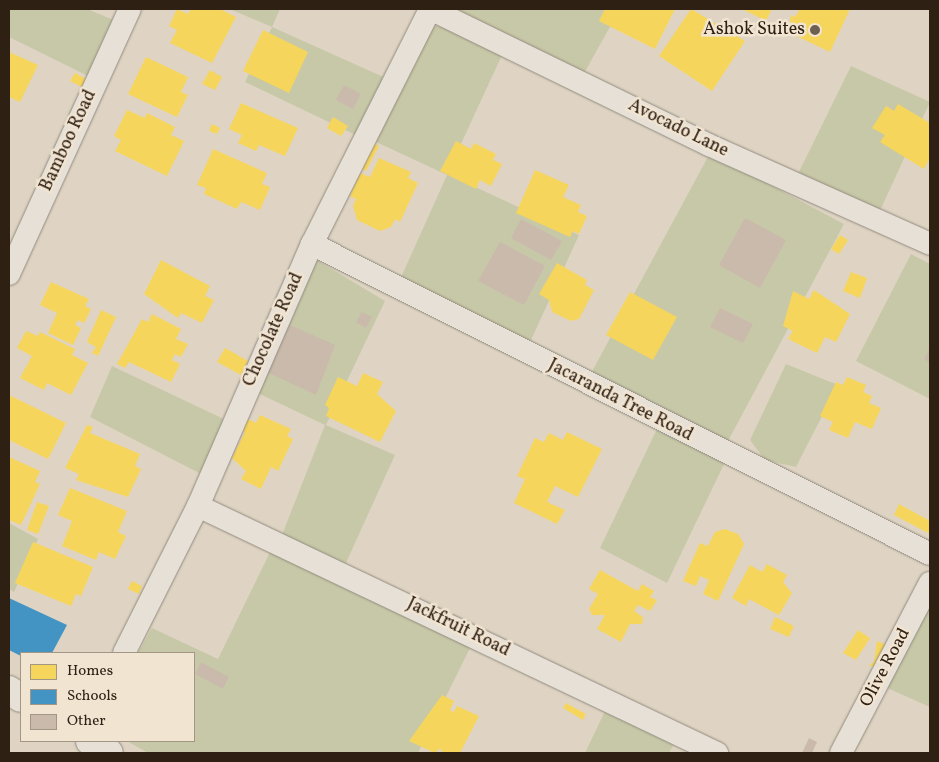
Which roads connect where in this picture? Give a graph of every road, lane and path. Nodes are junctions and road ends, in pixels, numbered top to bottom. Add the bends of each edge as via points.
1 (130, 9) edge
2 (430, 9) edge
3 (930, 242) edge
4 (312, 244) junction
5 (9, 274) edge
6 (198, 506) junction
7 (930, 554) edge
8 (930, 583) edge
9 (125, 652) edge
10 (9, 690) edge
11 (20, 697) edge
12 (92, 742) edge
13 (109, 753) edge
14 (717, 753) edge
15 (841, 753) edge

1 - 5 street, Bamboo Road
2 - 3 street, Avocado Lane via 709,145
2 - 4 street, Chocolate Road
4 - 6 street, Chocolate Road
4 - 7 street, Jacaranda Tree Road
6 - 9 street, Chocolate Road
6 - 14 street, Jackfruit Road
8 - 15 street, Olive Road
10 - 11 street
12 - 13 street

